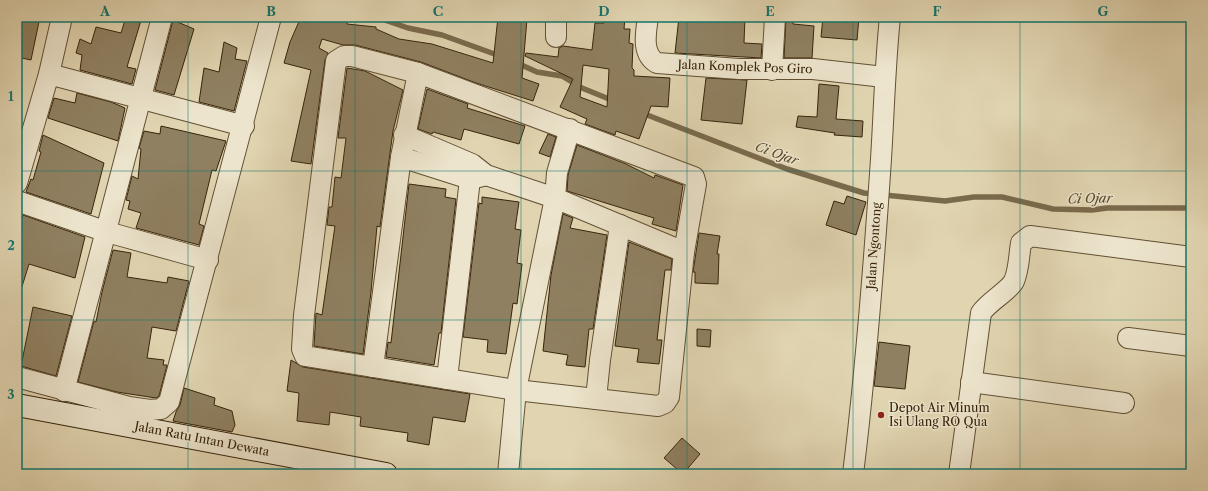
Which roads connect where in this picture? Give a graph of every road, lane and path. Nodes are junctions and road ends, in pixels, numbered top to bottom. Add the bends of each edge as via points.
1 (62, 17) edge
2 (162, 17) edge
3 (271, 17) edge
4 (556, 17) edge
5 (648, 17) edge
6 (775, 17) edge
7 (890, 17) edge
8 (556, 37) dead end
9 (772, 70) junction
10 (418, 73) junction
11 (50, 74) junction
12 (884, 77) junction
13 (142, 98) junction
14 (244, 126) junction
15 (570, 129) junction
16 (404, 135) junction
17 (401, 157) junction
18 (478, 177) junction
19 (17, 183) edge
20 (554, 198) junction
21 (17, 201) edge
22 (620, 224) junction
23 (106, 232) junction
24 (684, 252) junction
25 (1191, 257) edge
26 (208, 260) junction
27 (1128, 338) dead end
28 (1191, 346) edge
29 (373, 367) junction
30 (17, 377) edge
31 (447, 379) junction
32 (971, 382) junction
33 (516, 390) junction
34 (64, 391) junction
35 (596, 399) junction
36 (1124, 403) dead end
37 (17, 405) edge
38 (386, 474) edge
39 (508, 474) edge
40 (853, 474) edge
41 (959, 474) edge

1 - 11 street
2 - 13 street
3 - 14 street
4 - 8 street
5 - 9 street, Jalan Komplek Pos Giro via 646,50 657,63
6 - 9 street
7 - 12 street, Jalan Ngontong
9 - 12 street, Jalan Komplek Pos Giro via 813,69
10 - 15 street
10 - 16 street
10 - 29 street via 352,56 339,58 335,65 302,349 309,357
11 - 13 street
11 - 19 street
12 - 40 street, Jalan Ngontong via 881,160 862,407
13 - 14 street
13 - 23 street
14 - 26 street
15 - 20 street via 557,173
15 - 24 street via 694,177 696,184
16 - 17 street
16 - 18 street via 472,164
17 - 18 street
17 - 29 street
18 - 20 street
18 - 31 street
20 - 22 street
20 - 33 street
21 - 23 street
22 - 24 street
22 - 35 street
23 - 26 street
23 - 34 street
24 - 35 street via 669,396 665,403 658,406
25 - 32 street via 1030,236 1021,244 1014,281 980,313
26 - 34 street via 169,402 161,409 150,410
27 - 28 street
29 - 31 street
30 - 34 street
31 - 33 street
32 - 36 street
32 - 41 street
33 - 35 street
33 - 39 street
37 - 38 street, Jalan Ratu Intan Dewata

